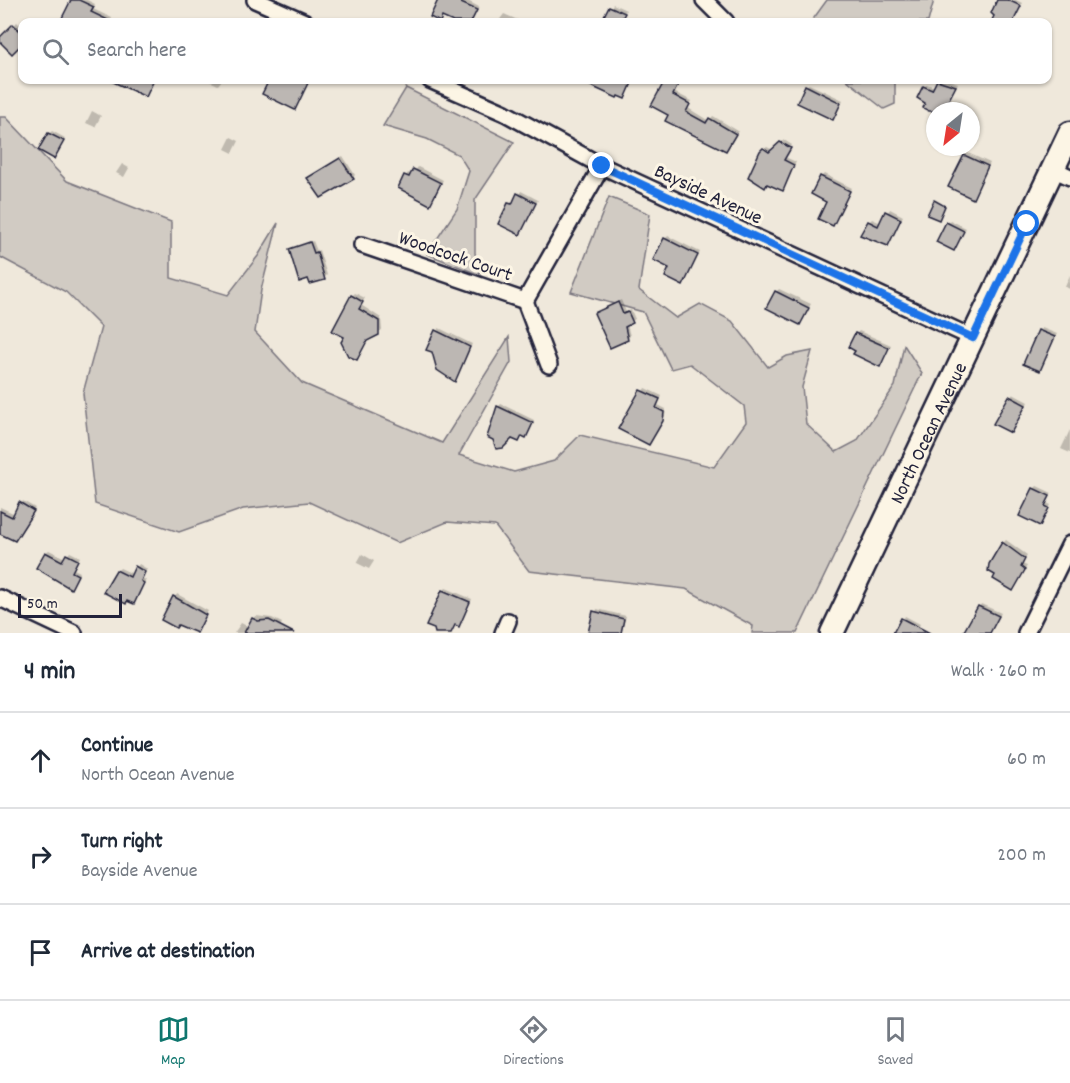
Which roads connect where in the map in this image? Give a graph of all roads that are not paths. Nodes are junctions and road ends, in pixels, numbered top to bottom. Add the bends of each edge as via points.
1 (255, 0) edge
2 (704, 0) edge
3 (296, 18) edge
4 (722, 18) edge
5 (439, 84) edge
6 (1070, 133) edge
7 (602, 166) junction
8 (1061, 173) edge
9 (362, 244) dead end
10 (525, 301) junction
11 (973, 338) junction
12 (549, 365) dead end
13 (1070, 544) edge
14 (0, 598) edge
15 (74, 633) edge
16 (832, 633) edge
17 (1026, 633) edge

1 - 3 street
2 - 4 street
5 - 7 street, Bayside Avenue via 505,113
6 - 8 main road, North Ocean Avenue
7 - 10 street, Woodcock Court
7 - 11 street, Bayside Avenue
8 - 11 main road, North Ocean Avenue
9 - 10 street, Woodcock Court
10 - 12 street
11 - 16 main road, North Ocean Avenue
13 - 17 street
14 - 15 street

